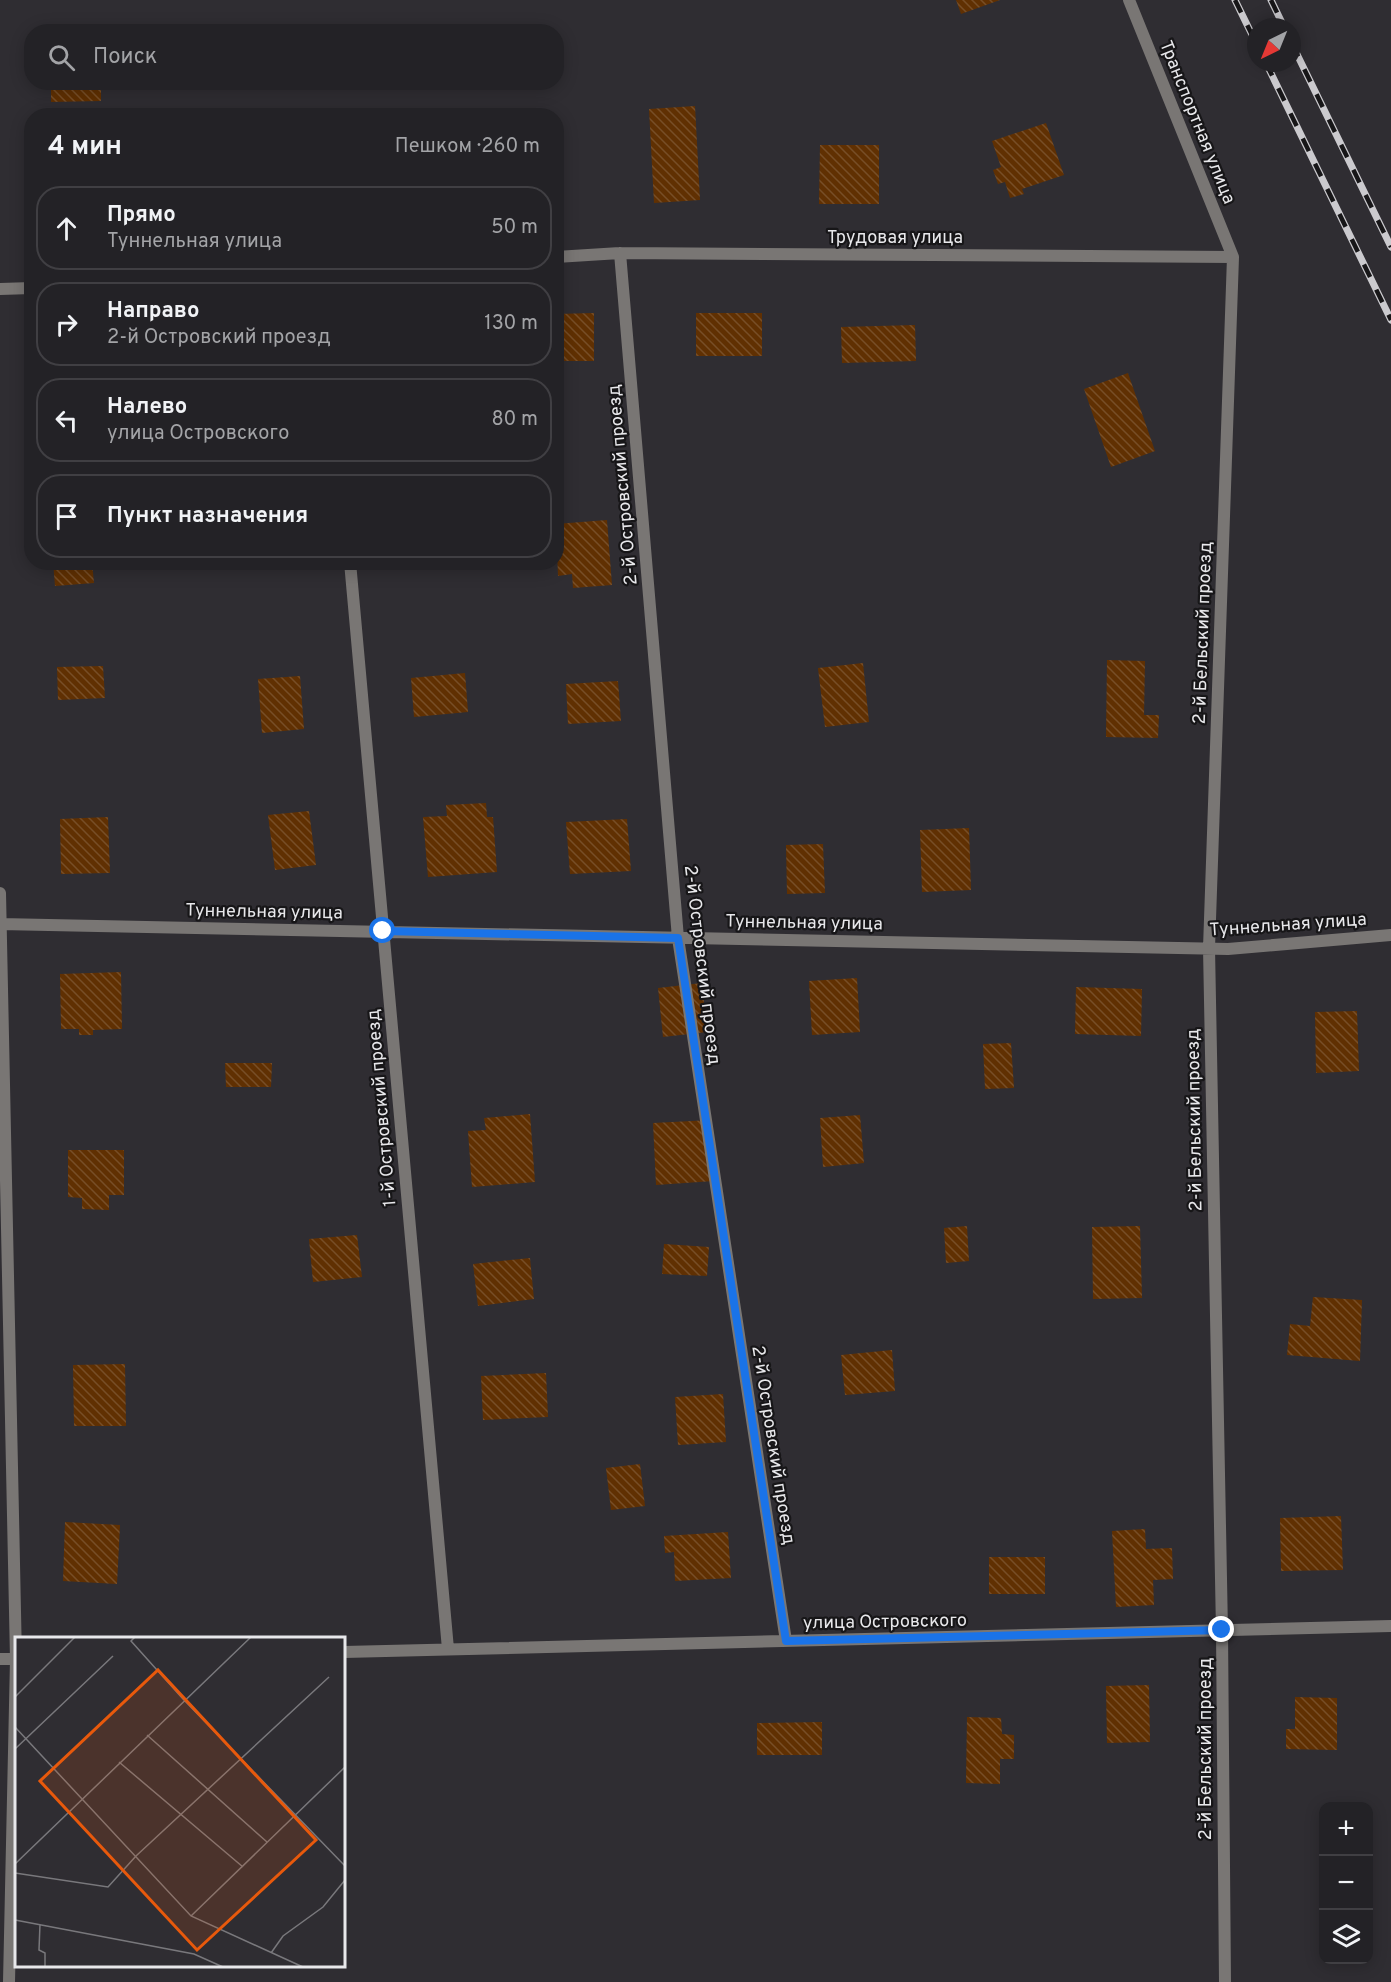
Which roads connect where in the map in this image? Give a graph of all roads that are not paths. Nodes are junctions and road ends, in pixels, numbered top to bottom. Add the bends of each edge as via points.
1 (1129, 0) edge
2 (620, 253) junction
3 (564, 256) edge
4 (1233, 257) junction
5 (24, 288) edge
6 (0, 289) edge
7 (351, 570) edge
8 (0, 892) edge
9 (0, 924) edge
10 (383, 931) junction
11 (1391, 935) edge
12 (678, 938) junction
13 (1209, 948) junction
14 (1391, 1626) edge
15 (1222, 1630) junction
16 (16, 1637) edge
17 (786, 1641) junction
18 (448, 1649) junction
19 (345, 1652) edge
20 (15, 1705) edge
21 (9, 1982) edge
22 (1225, 1982) edge

1 - 4 street, Транспортная улица
2 - 3 street, Трудовая улица
2 - 4 street, Трудовая улица
2 - 12 street, 2-й Островский проезд
4 - 13 street, 2-й Бельский проезд
5 - 6 street
7 - 10 street, 1-й Островский проезд
8 - 9 street
9 - 10 street, Туннельная улица
9 - 16 street
10 - 12 street, Туннельная улица
10 - 18 street, 1-й Островский проезд
11 - 13 street, Туннельная улица
12 - 13 street, Туннельная улица
12 - 17 street, 2-й Островский проезд
13 - 15 street, 2-й Бельский проезд
14 - 15 street, улица Островского
15 - 17 street, улица Островского
15 - 22 street, 2-й Бельский проезд
17 - 18 street, улица Островского
18 - 19 street, улица Островского
20 - 21 street

